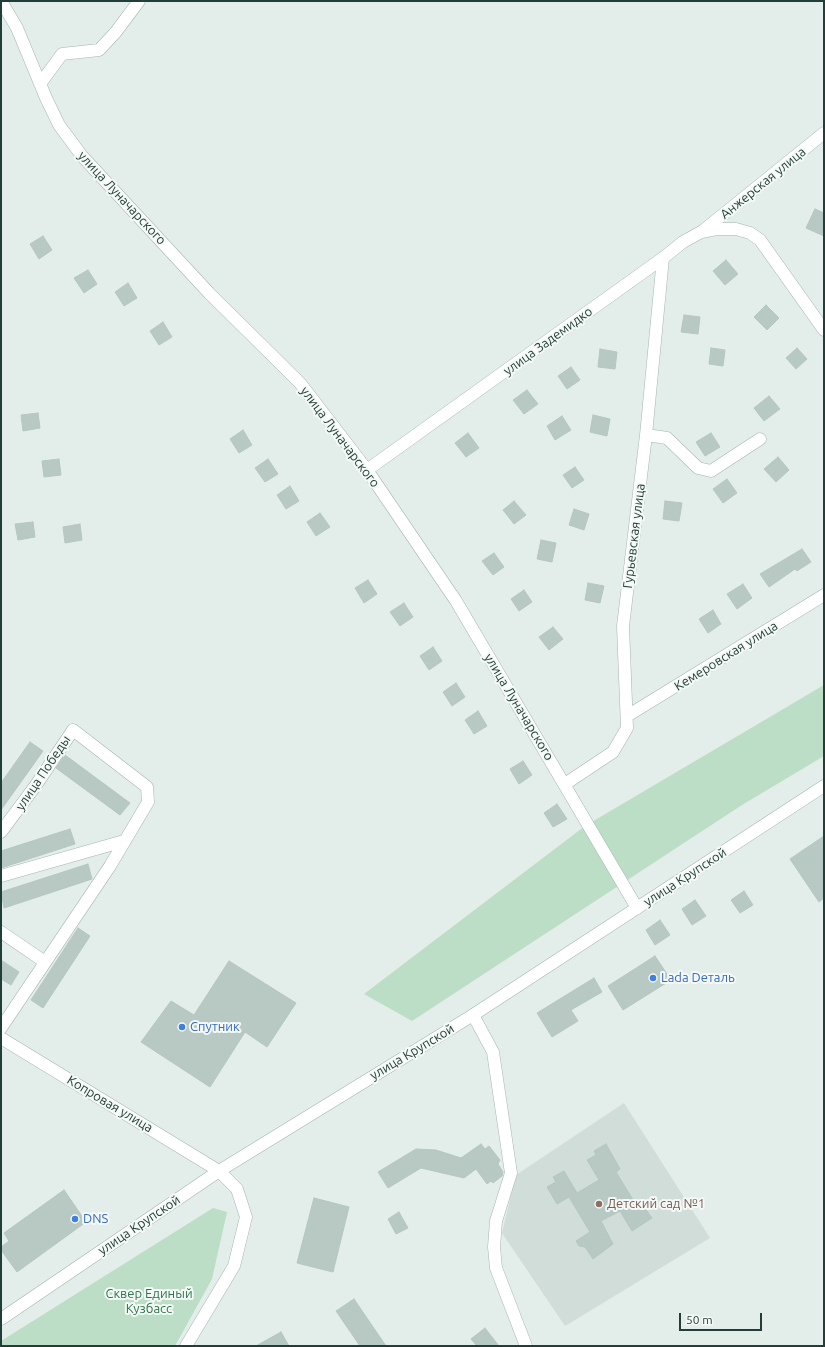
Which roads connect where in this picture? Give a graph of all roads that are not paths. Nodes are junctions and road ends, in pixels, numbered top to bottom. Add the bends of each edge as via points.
1 (1, 1) edge
2 (138, 1) edge
3 (40, 84) junction
4 (824, 133) edge
5 (701, 232) junction
6 (663, 258) junction
7 (824, 330) edge
8 (646, 435) junction
9 (760, 439) dead end
10 (368, 470) junction
11 (824, 595) edge
12 (627, 716) junction
13 (565, 784) junction
14 (824, 786) edge
15 (1, 832) edge
16 (124, 842) junction
17 (1, 876) edge
18 (638, 908) junction
19 (1, 932) edge
20 (45, 962) junction
21 (474, 1015) junction
22 (1, 1028) edge
23 (1, 1038) edge
24 (219, 1171) junction
25 (2, 1316) edge
26 (186, 1346) edge
27 (526, 1346) edge

1 - 3 street, улица Луначарского via 18,28
2 - 3 street via 99,50 62,54
3 - 10 street, улица Луначарского via 59,125 82,156 209,293 300,383
4 - 5 street, Анжерская улица
5 - 6 street, улица Задемидко
5 - 7 street, улица Задемидко via 736,229 750,233 760,240
6 - 8 street, Гурьевская улица
6 - 10 street, улица Задемидко
8 - 9 street via 667,438 698,468 711,471
8 - 12 street, Гурьевская улица via 623,626
10 - 13 street, улица Луначарского via 456,601
11 - 12 street, Кемеровская улица
12 - 13 street, Гурьевская улица via 627,728 613,752
13 - 18 street, улица Луначарского
14 - 18 street, улица Крупской
15 - 16 street, улица Победы via 73,730 147,787 148,802
16 - 17 street
16 - 20 street
18 - 21 street, улица Крупской
19 - 20 street
20 - 22 street
21 - 24 street, улица Крупской
21 - 27 street via 493,1052 511,1173 496,1221 496,1268
23 - 24 street, Копровая улица
24 - 25 street, улица Крупской
24 - 26 street, Копровая улица via 237,1189 246,1217 234,1266

